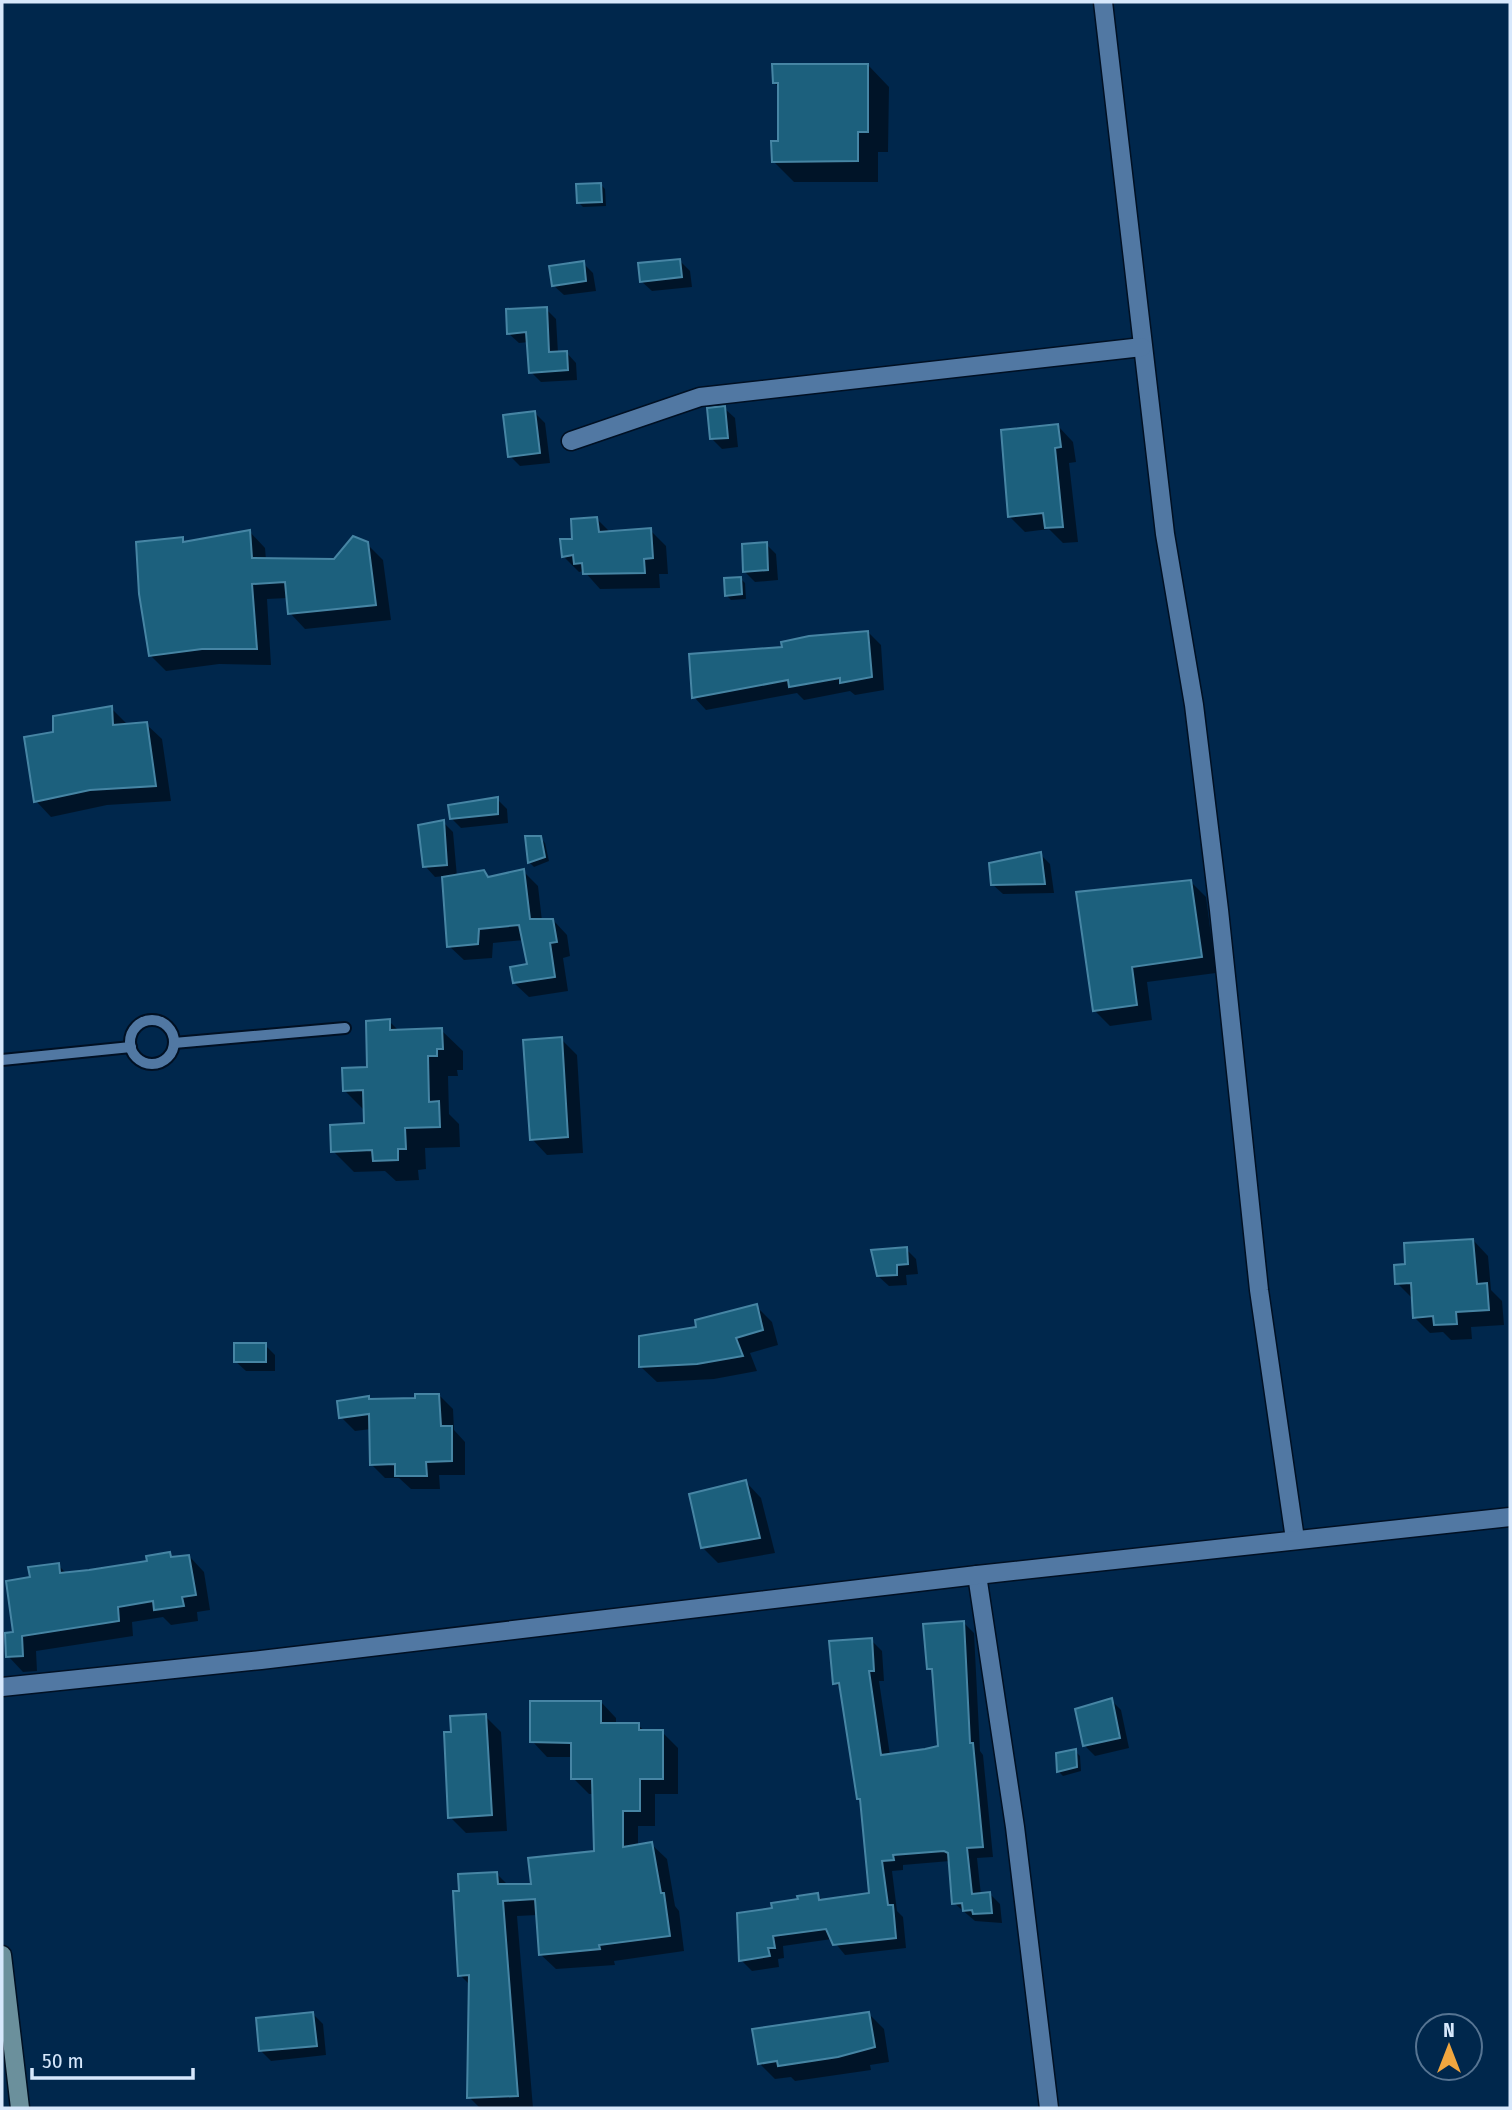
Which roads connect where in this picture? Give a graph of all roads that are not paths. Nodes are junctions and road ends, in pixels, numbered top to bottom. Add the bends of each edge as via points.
1 (1103, 2) edge
2 (1142, 347) junction
3 (571, 441) dead end
4 (345, 1028) dead end
5 (174, 1043) junction
6 (131, 1047) junction
7 (2, 1060) edge
8 (1510, 1517) edge
9 (1295, 1539) junction
10 (977, 1575) junction
11 (2, 1687) edge
12 (2, 1955) edge
13 (20, 2108) edge
14 (1049, 2108) edge

1 - 2 street
2 - 3 street via 701,397
2 - 9 street via 1165,534 1199,746 1253,1238
4 - 5 lane
5 - 6 lane via 171,1054 156,1064 140,1060
5 - 6 lane via 169,1028 153,1021 138,1026
6 - 7 lane
8 - 9 street
9 - 10 street
10 - 11 street
10 - 14 street via 1015,1827
12 - 13 main road

